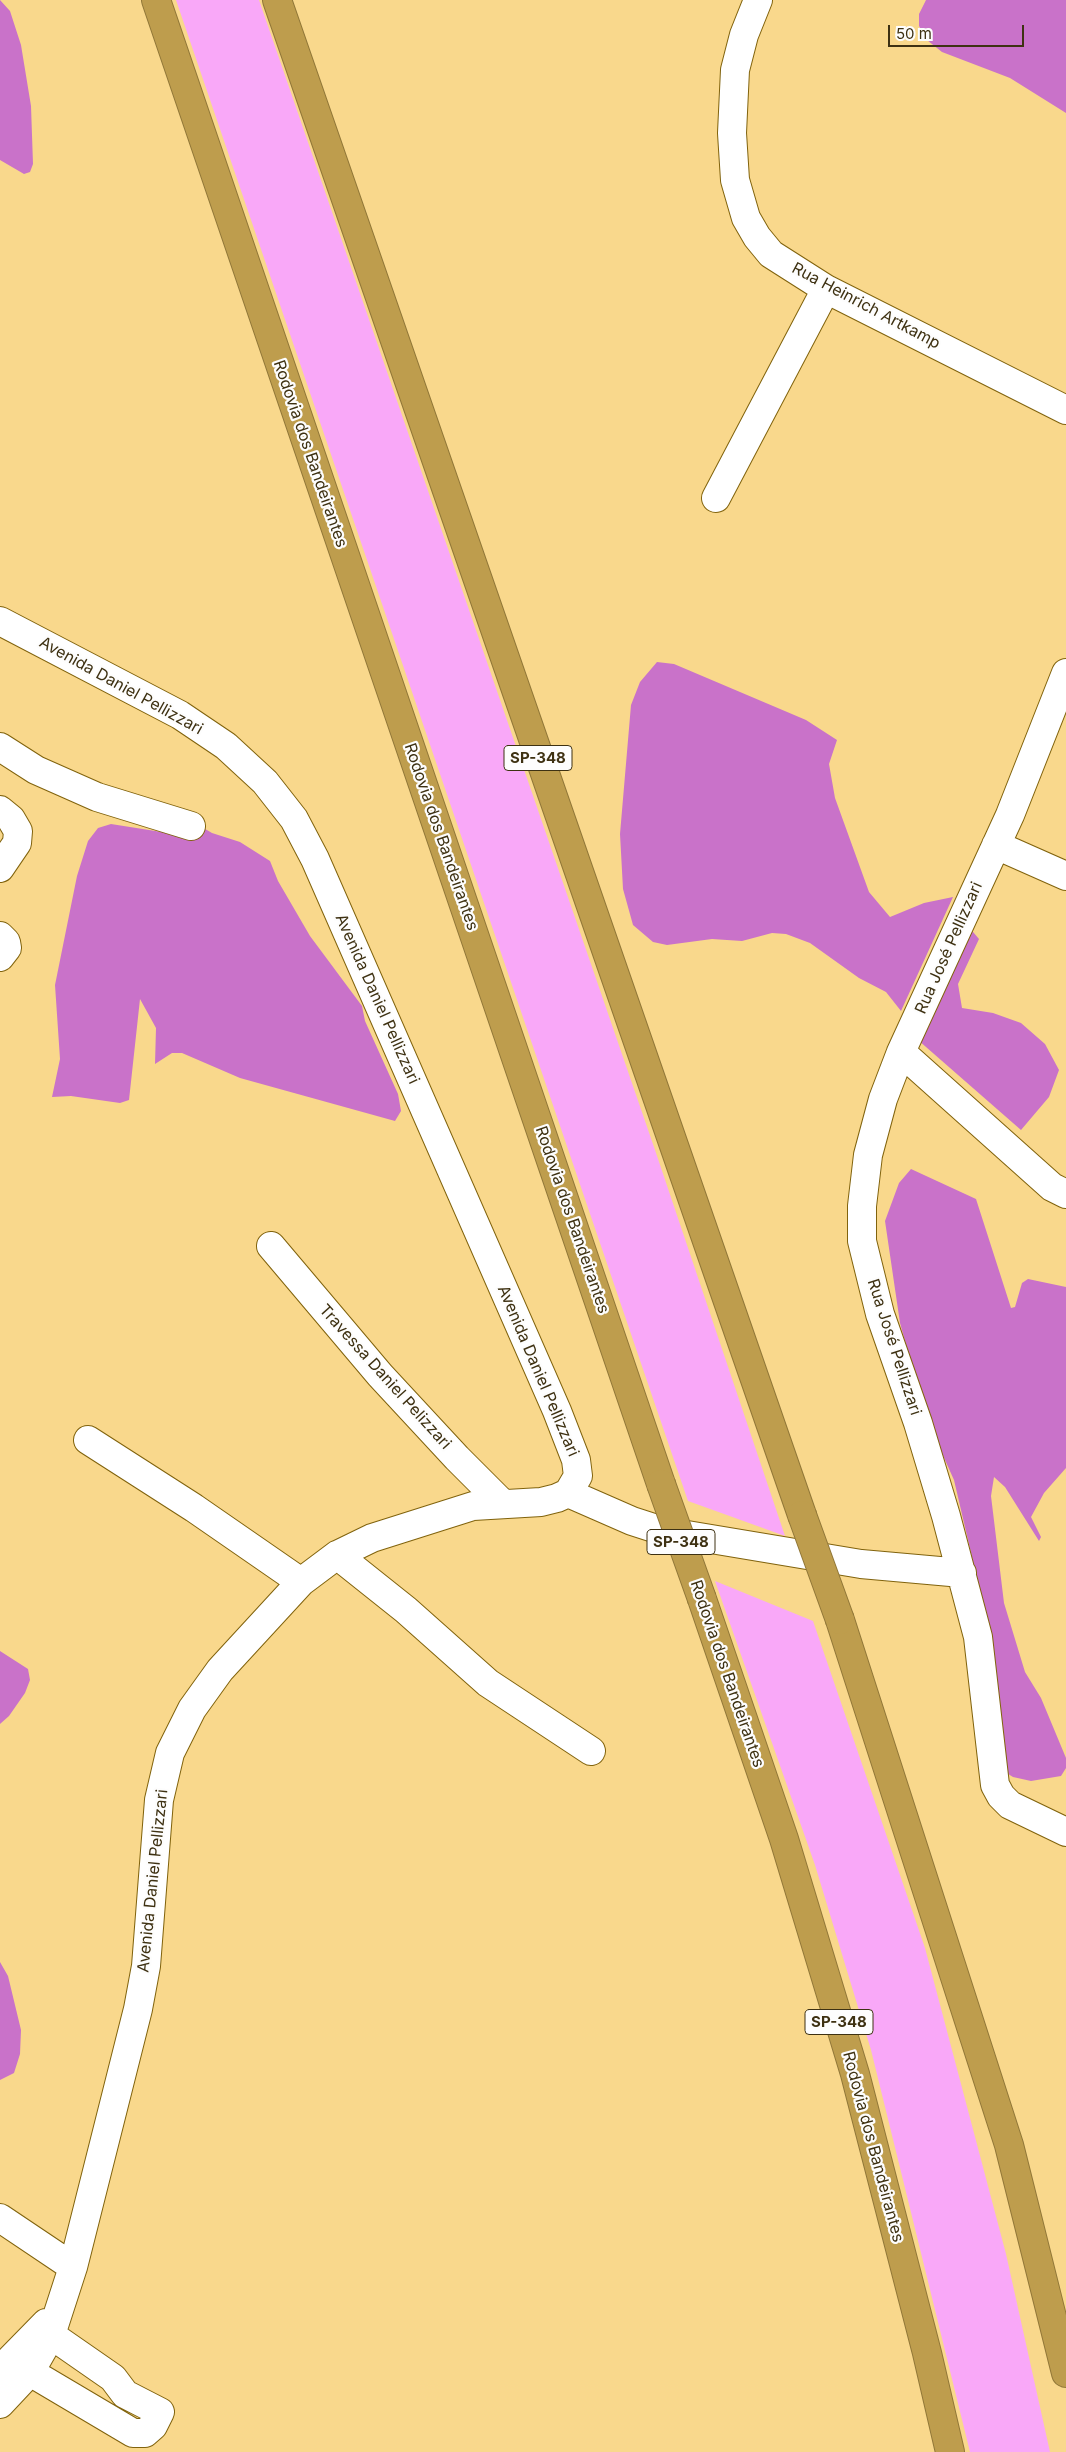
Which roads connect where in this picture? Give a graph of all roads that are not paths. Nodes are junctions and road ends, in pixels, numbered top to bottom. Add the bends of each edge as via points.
1 (156, 0) edge
2 (277, 0) edge
3 (758, 0) edge
4 (826, 289) junction
5 (1066, 410) edge
6 (716, 498) dead end
7 (0, 621) edge
8 (1066, 674) edge
9 (0, 747) edge
10 (0, 810) edge
11 (191, 826) dead end
12 (996, 845) junction
13 (0, 868) edge
14 (1066, 876) edge
15 (0, 936) edge
16 (0, 957) edge
17 (901, 1052) junction
18 (1066, 1194) edge
19 (271, 1246) dead end
20 (88, 1440) dead end
21 (568, 1493) junction
22 (503, 1504) junction
23 (338, 1555) junction
24 (962, 1573) junction
25 (301, 1582) junction
26 (591, 1751) dead end
27 (1066, 1832) edge
28 (0, 2218) edge
29 (73, 2267) junction
30 (46, 2331) junction
31 (927, 2353) junction
32 (0, 2370) edge
33 (30, 2372) junction
34 (1066, 2373) edge
35 (113, 2378) junction
36 (0, 2404) edge
37 (95, 2410) junction
38 (932, 2452) edge
39 (950, 2452) edge

1 - 31 highway, Rodovia dos Bandeirantes / SP-348, bridge via 784,1840 855,2074
2 - 34 highway, SP-348, bridge via 840,1620 1009,2145
3 - 4 street, Rua Heinrich Artkamp via 744,35 734,80 732,133 735,180 746,218 771,254
4 - 5 street, Rua Heinrich Artkamp
4 - 6 street
7 - 21 street, Avenida Daniel Pellizzari via 180,715 226,746 265,782 294,820 315,859 558,1411 576,1460 578,1476
8 - 12 street, Rua José Pellizzari
9 - 11 street via 36,770 97,797
10 - 13 street via 18,831 17,843
12 - 14 street
12 - 17 street, Rua José Pellizzari
15 - 16 street via 7,948
17 - 18 street via 1052,1187
17 - 24 street, Rua José Pellizzari via 883,1099 868,1155 862,1241 880,1314 918,1423
19 - 22 street, Travessa Daniel Pelizzari via 380,1375
20 - 25 street
21 - 22 street, Avenida Daniel Pellizzari via 541,1502
21 - 24 street via 663,1531 861,1564
22 - 23 street, Avenida Daniel Pellizzari via 473,1506 436,1517 372,1538
23 - 25 street, Avenida Daniel Pellizzari
23 - 26 street via 488,1683
24 - 27 street, Rua José Pellizzari via 978,1637 995,1784 1010,1805
25 - 29 street, Avenida Daniel Pellizzari via 220,1670 192,1709 170,1753 159,1800 146,1966 138,2009
28 - 29 street
29 - 30 street, Avenida Daniel Pellizzari via 60,2307
30 - 32 street, Avenida Daniel Pellizzari
30 - 33 street, Avenida Daniel Pellizzari
30 - 35 street
31 - 38 highway
31 - 39 highway, Rodovia dos Bandeirantes / SP-348
33 - 36 street, Avenida Daniel Pellizzari
33 - 37 street
35 - 37 street
35 - 37 street via 125,2394 160,2412 153,2426 145,2433 133,2432

